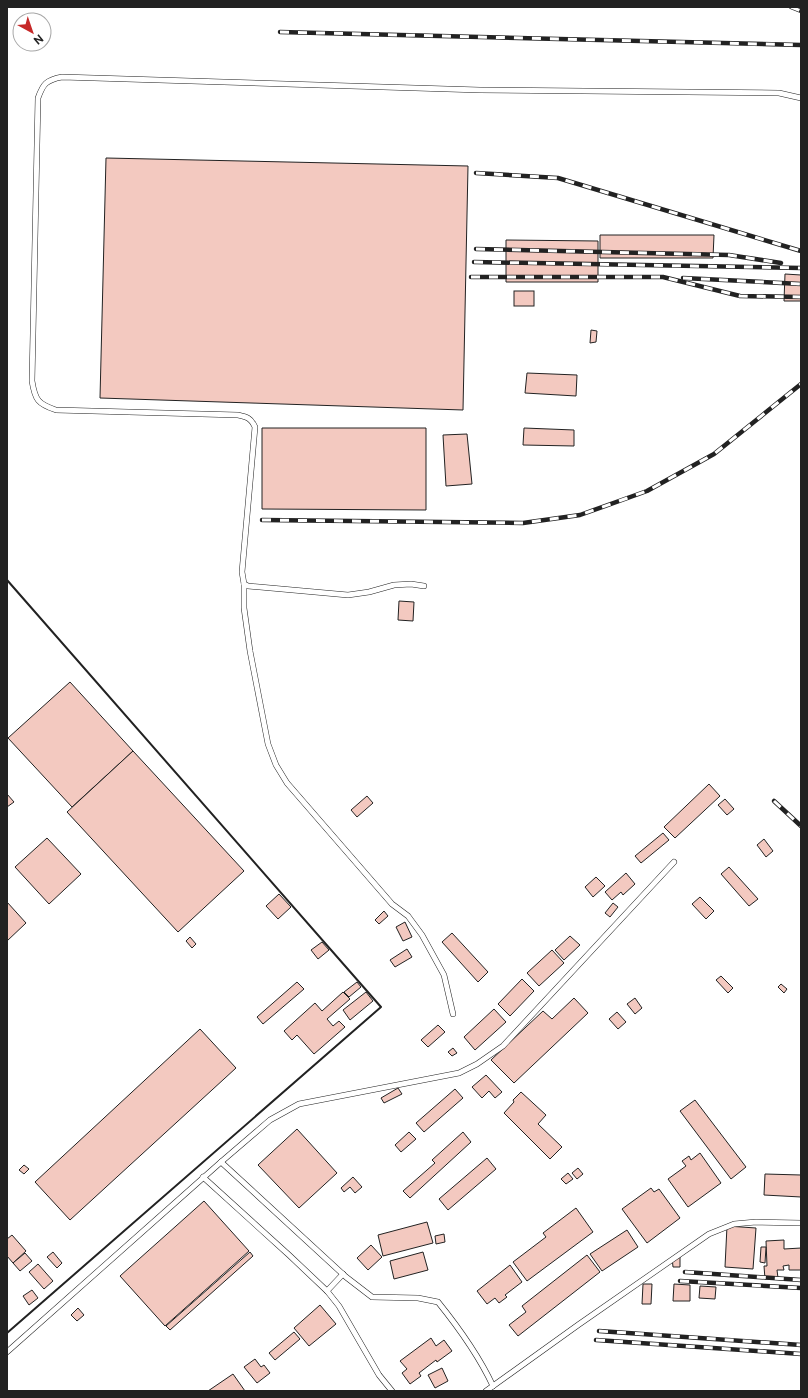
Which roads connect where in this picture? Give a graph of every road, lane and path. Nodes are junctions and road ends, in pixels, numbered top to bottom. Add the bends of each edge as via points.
1 (801, 98) edge
2 (244, 584) junction
3 (424, 586) dead end
4 (674, 862) dead end
5 (453, 1014) dead end
6 (221, 1162) junction
7 (203, 1177) junction
8 (801, 1223) edge
9 (343, 1274) junction
10 (327, 1291) junction
11 (7, 1352) edge
12 (493, 1386) junction
13 (392, 1391) edge
14 (486, 1391) edge

1 - 2 lane via 771,93 480,90 62,77 50,80 42,87 38,98 32,374 34,394 43,406 56,410 238,415 249,418 255,427 242,572
2 - 3 lane via 348,595 394,585
2 - 5 lane via 244,608 250,651 268,744 276,765 287,783 392,904 415,925 444,975
4 - 6 lane via 503,1046 477,1064 459,1073 299,1104 270,1120
6 - 7 lane
6 - 9 lane
7 - 10 lane
7 - 11 lane
8 - 12 lane via 734,1224 709,1234
9 - 10 lane
9 - 12 lane via 372,1297 418,1298 438,1302 486,1370
10 - 13 lane via 339,1306 379,1375
12 - 14 lane

